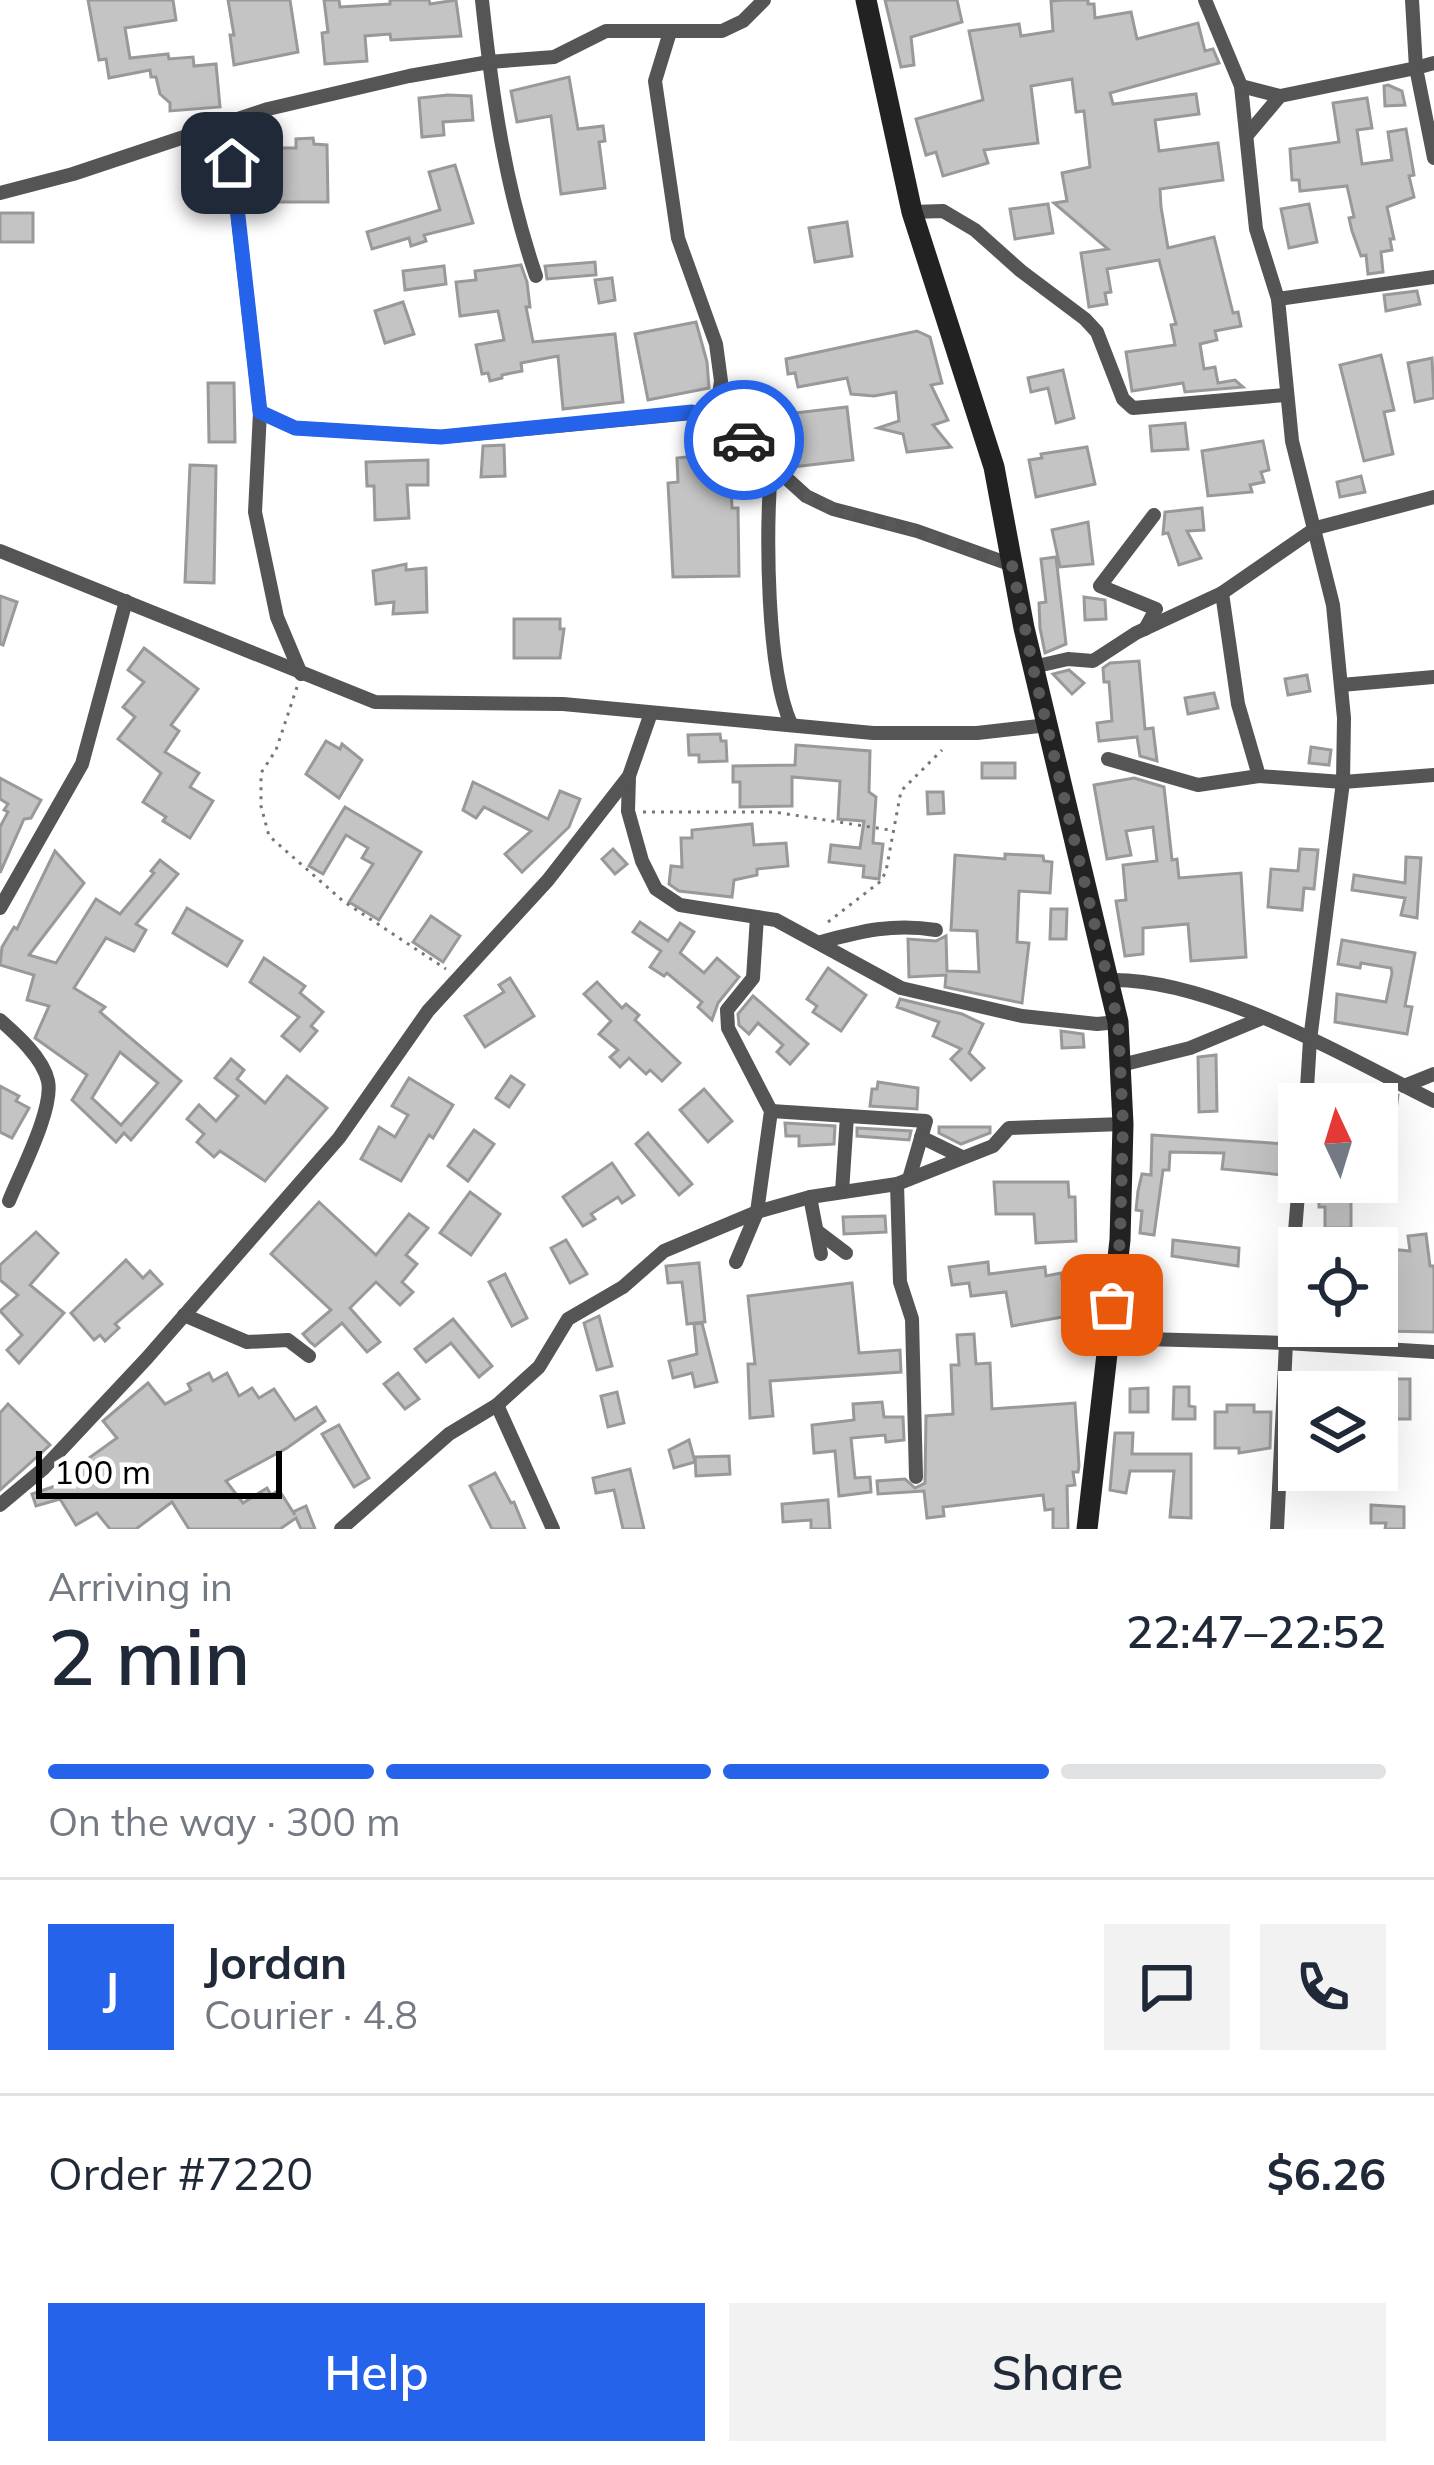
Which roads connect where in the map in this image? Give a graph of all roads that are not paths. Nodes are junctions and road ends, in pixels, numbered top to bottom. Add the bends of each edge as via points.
1 (482, 0) edge
2 (764, 0) edge
3 (866, 0) edge
4 (1205, 0) edge
5 (1412, 0) edge
6 (670, 32) junction
7 (489, 62) junction
8 (1434, 63) edge
9 (1416, 68) junction
10 (1241, 86) junction
11 (1280, 96) junction
12 (227, 121) junction
13 (1248, 134) junction
14 (1434, 158) edge
15 (0, 193) edge
16 (912, 212) junction
17 (536, 276) dead end
18 (1433, 276) edge
19 (1278, 298) junction
20 (1285, 395) junction
21 (260, 412) junction
22 (715, 421) junction
23 (771, 468) junction
24 (1434, 497) edge
25 (1154, 515) dead end
26 (1316, 528) junction
27 (0, 550) edge
28 (1012, 565) junction
29 (1222, 593) junction
30 (126, 601) junction
31 (1145, 629) junction
32 (1033, 667) junction
33 (301, 674) junction
34 (1434, 677) edge
35 (1341, 685) junction
36 (651, 713) junction
37 (791, 724) junction
38 (1048, 725) junction
39 (1108, 759) dead end
40 (629, 776) junction
41 (1259, 776) junction
42 (1434, 776) edge
43 (1343, 782) junction
44 (0, 908) edge
45 (757, 917) junction
46 (936, 930) dead end
47 (815, 939) junction
48 (1108, 980) junction
49 (1260, 1019) junction
50 (0, 1020) edge
51 (1118, 1022) junction
52 (1310, 1040) junction
53 (1121, 1065) junction
54 (1434, 1074) edge
55 (1307, 1083) edge
56 (1404, 1086) junction
57 (1434, 1101) edge
58 (771, 1111) junction
59 (848, 1116) junction
60 (1123, 1124) junction
61 (921, 1137) junction
62 (962, 1156) junction
63 (903, 1182) junction
64 (842, 1192) junction
65 (810, 1197) junction
66 (9, 1201) dead end
67 (757, 1212) junction
68 (817, 1231) junction
69 (846, 1253) dead end
70 (821, 1254) dead end
71 (736, 1262) dead end
72 (184, 1316) junction
73 (1108, 1338) junction
74 (1278, 1342) edge
75 (1286, 1347) edge
76 (1360, 1347) edge
77 (1434, 1352) edge
78 (309, 1356) dead end
79 (497, 1406) junction
80 (916, 1477) dead end
81 (0, 1505) edge
82 (341, 1529) edge
83 (553, 1529) edge
84 (1087, 1529) edge
85 (1277, 1529) edge

1 - 7 street
2 - 6 street via 722,31
3 - 16 street
4 - 10 street
5 - 9 street
6 - 7 street via 606,31 554,57
6 - 22 street via 655,81 678,238 716,344
7 - 12 street
7 - 17 street via 513,209
8 - 9 street
9 - 11 street
9 - 14 street
10 - 11 street
10 - 13 street
11 - 13 street
12 - 15 street
12 - 21 street
13 - 19 street via 1256,229
16 - 20 street via 944,211 975,230 1091,324 1133,408
16 - 28 street via 994,467
18 - 19 street
19 - 20 street
20 - 26 street
21 - 22 street via 295,428 441,437 692,412
21 - 33 street via 255,512 277,617
22 - 23 street
23 - 28 street via 833,508
23 - 37 street via 779,694
24 - 26 street
25 - 31 street via 1100,586 1156,609
26 - 29 street
26 - 35 street
27 - 30 street
28 - 32 street
29 - 31 street
29 - 41 street via 1238,704
30 - 33 street
30 - 44 street via 82,764
31 - 32 street via 1093,661
32 - 38 street
33 - 36 street via 375,702
34 - 35 street
35 - 43 street
36 - 37 street
36 - 40 street
37 - 38 street via 873,734
38 - 48 street
39 - 41 street via 1198,785
40 - 45 street via 628,811 656,889 680,904
40 - 72 street via 548,880 456,977 339,1138
41 - 43 street
42 - 43 street
43 - 52 street
45 - 47 street
45 - 58 street via 753,978 727,1010 728,1028
46 - 47 street via 877,927
47 - 51 street via 901,988 1022,1016
48 - 49 street via 1159,983
48 - 51 street
49 - 52 street
49 - 53 street
50 - 66 street via 35,1056 49,1095
51 - 53 street
52 - 55 street
52 - 56 street
53 - 60 street
54 - 56 street
56 - 57 street
58 - 59 street
58 - 67 street
59 - 61 street via 926,1121
59 - 64 street
60 - 62 street via 1009,1128 993,1146
60 - 73 street
61 - 62 street
61 - 63 street
62 - 63 street
63 - 64 street
63 - 80 street via 900,1282 912,1318
64 - 65 street
65 - 67 street
65 - 68 street
67 - 71 street
67 - 79 street via 664,1251 568,1319 539,1367
68 - 69 street
68 - 70 street
72 - 78 street via 247,1342 288,1340
72 - 81 street
73 - 74 street
73 - 84 street
75 - 85 street
76 - 77 street
79 - 82 street via 448,1434
79 - 83 street

